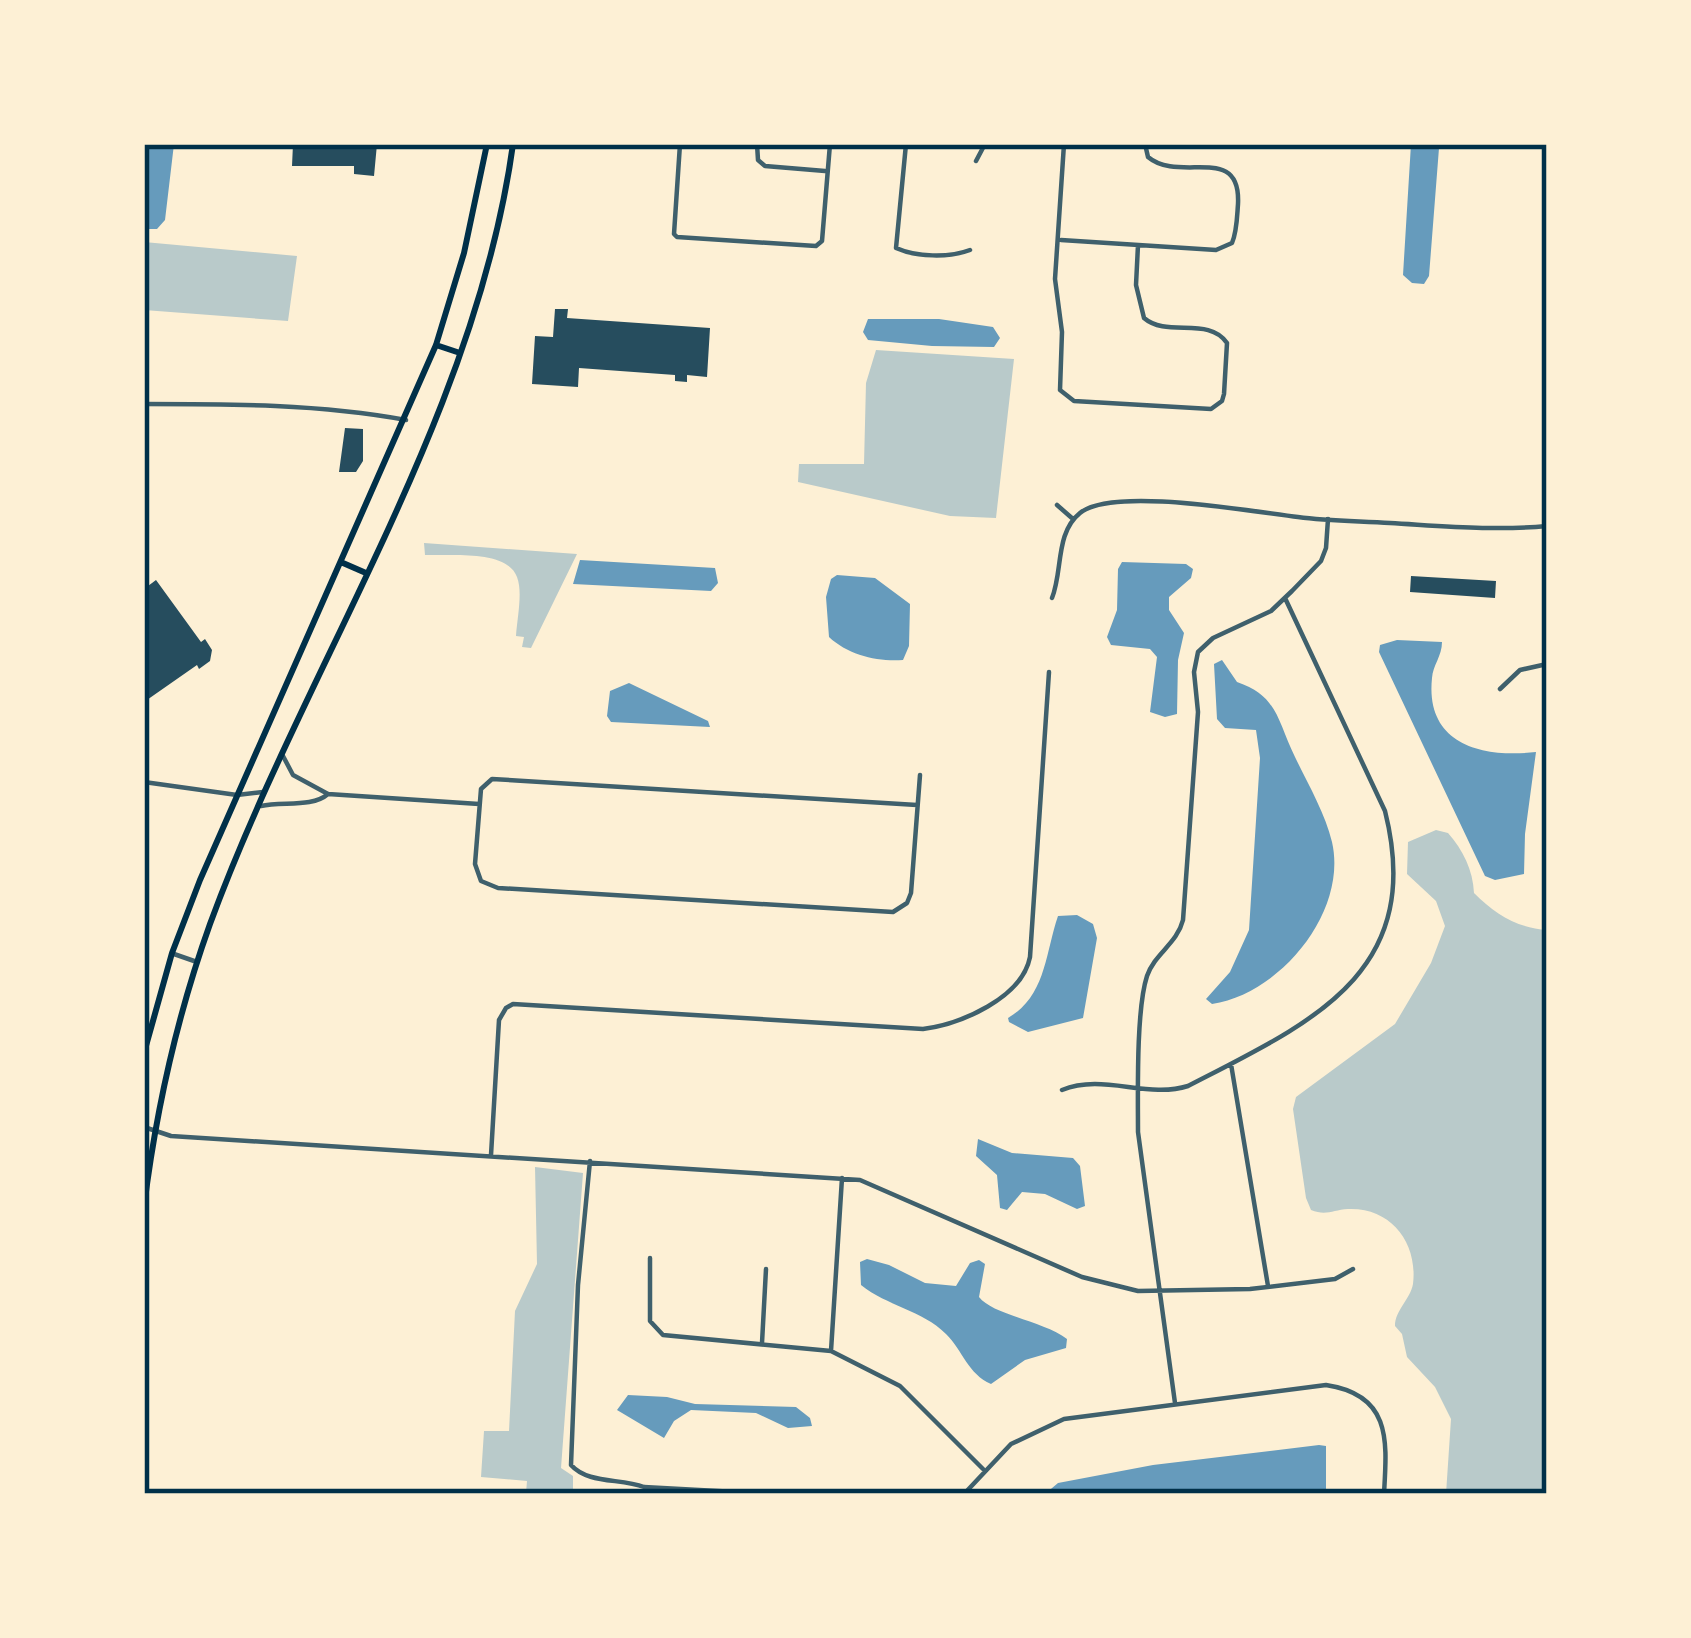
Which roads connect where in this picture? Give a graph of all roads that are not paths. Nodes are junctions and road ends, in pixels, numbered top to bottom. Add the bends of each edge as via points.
1 (487, 144) edge
2 (513, 144) edge
3 (680, 144) edge
4 (757, 144) edge
5 (830, 144) edge
6 (906, 144) edge
7 (985, 144) edge
8 (1064, 144) edge
9 (1145, 144) edge
10 (976, 160) dead end
11 (825, 171) junction
12 (1058, 239) junction
13 (1138, 244) junction
14 (970, 250) dead end
15 (436, 345) junction
16 (460, 353) junction
17 (144, 404) edge
18 (406, 420) junction
19 (1057, 505) dead end
20 (1073, 519) junction
21 (1328, 519) junction
22 (1547, 526) edge
23 (343, 563) junction
24 (366, 573) junction
25 (1052, 598) dead end
26 (1285, 598) junction
27 (1547, 664) edge
28 (1049, 672) dead end
29 (1499, 688) dead end
30 (284, 756) junction
31 (920, 775) dead end
32 (144, 782) edge
33 (268, 792) junction
34 (328, 794) junction
35 (238, 795) junction
36 (479, 804) junction
37 (261, 806) junction
38 (917, 806) junction
39 (172, 953) junction
40 (197, 962) junction
41 (144, 1053) edge
42 (1231, 1064) junction
43 (1138, 1088) junction
44 (1062, 1090) dead end
45 (144, 1127) edge
46 (154, 1130) junction
47 (491, 1155) junction
48 (590, 1161) junction
49 (842, 1178) junction
50 (144, 1207) edge
51 (650, 1258) dead end
52 (766, 1269) dead end
53 (1353, 1269) dead end
54 (1268, 1286) junction
55 (1161, 1292) junction
56 (762, 1343) junction
57 (832, 1351) junction
58 (1174, 1403) junction
59 (983, 1469) junction
60 (774, 1494) edge
61 (964, 1494) edge
62 (1384, 1494) edge

1 - 15 main road
2 - 16 main road
3 - 11 street via 677,237 819,245
4 - 11 street via 765,166
5 - 11 street
6 - 14 street via 896,248 956,256
7 - 10 street
8 - 12 street
9 - 13 street via 1158,164 1234,176 1235,237 1216,250
12 - 13 street
12 - 13 street via 1063,395 1205,410 1222,401 1227,343 1218,332 1144,318
15 - 16 main road
15 - 18 main road
16 - 24 main road
17 - 18 street
18 - 23 main road
19 - 20 street
20 - 21 street via 1112,500
20 - 25 street
21 - 22 street
21 - 26 street via 1321,561
23 - 24 main road
23 - 35 main road
24 - 30 main road
26 - 42 street via 1385,811 1391,902 1376,946 1335,1002
26 - 43 street via 1204,644 1195,662 1183,920 1145,985
27 - 29 street via 1520,670
28 - 47 street via 1030,957 1016,986 952,1023 923,1029 506,1007
30 - 33 main road
30 - 34 street via 293,775
31 - 38 street
32 - 35 street
33 - 35 street
33 - 37 main road
34 - 36 street
34 - 37 street
35 - 39 main road
36 - 38 street via 483,785 498,779
36 - 38 street via 476,865 481,881 498,888 885,912 901,908 911,893
37 - 40 main road
39 - 40 street
39 - 41 main road
40 - 46 main road
42 - 43 street via 1179,1088
42 - 54 street
43 - 44 street via 1078,1083
43 - 55 street
45 - 46 street
46 - 47 street
46 - 50 main road
47 - 48 street
48 - 49 street
48 - 60 street via 571,1465 580,1474 644,1487
49 - 55 street via 878,1185 1082,1277
49 - 57 street
51 - 56 street via 650,1321 663,1335
52 - 56 street
53 - 54 street via 1336,1279
54 - 55 street
55 - 58 street
56 - 57 street
57 - 59 street via 900,1386
58 - 59 street via 1044,1426
58 - 62 street via 1343,1388 1370,1404 1386,1433
59 - 61 street

